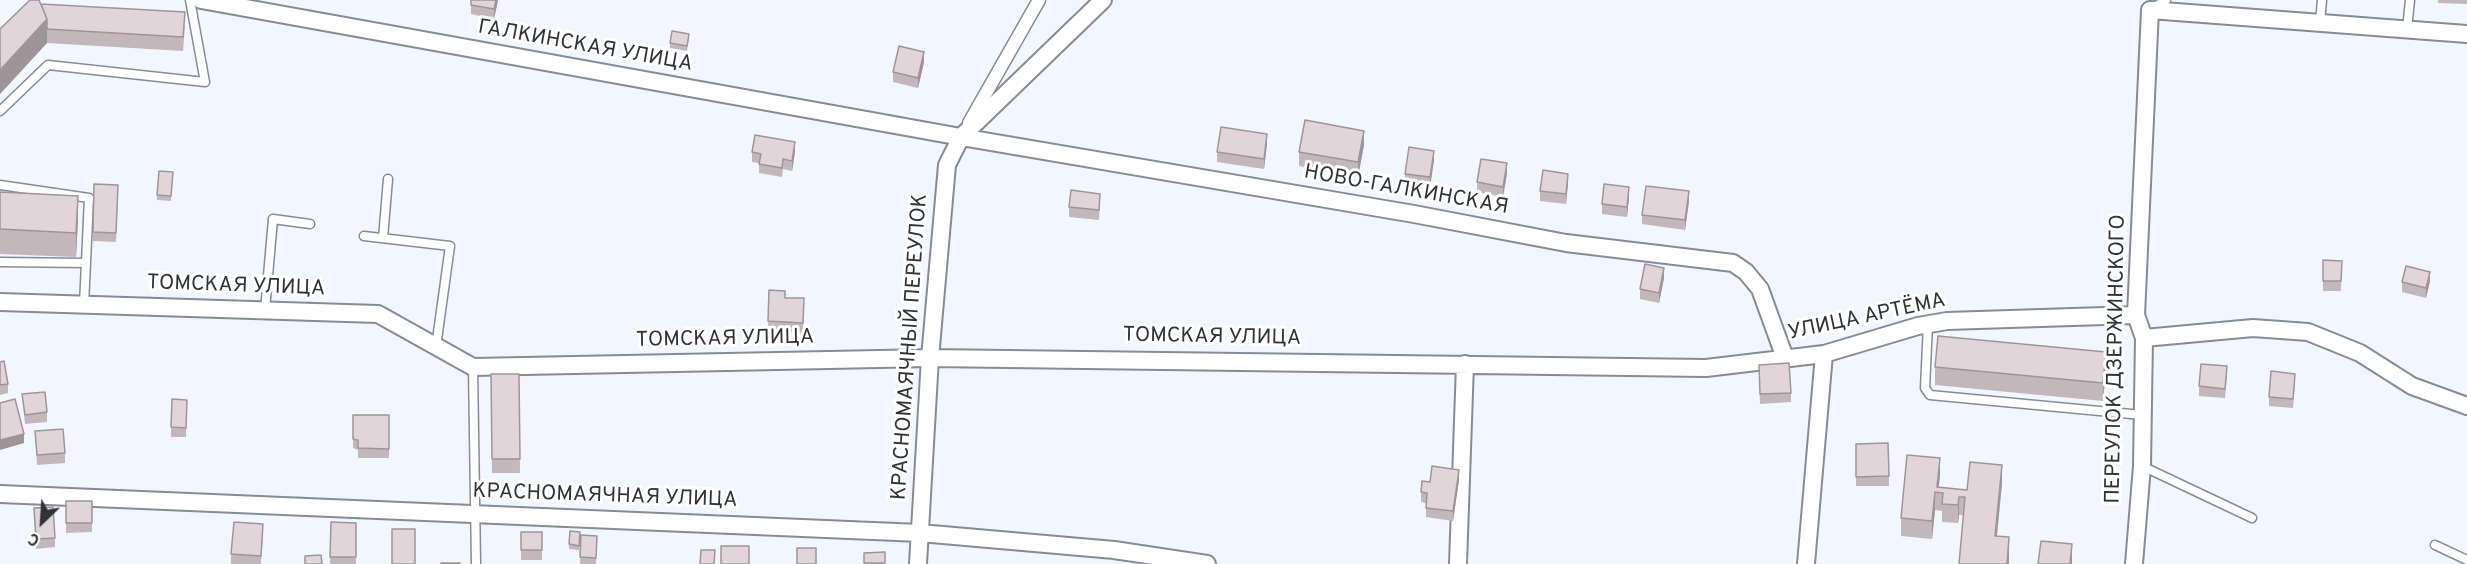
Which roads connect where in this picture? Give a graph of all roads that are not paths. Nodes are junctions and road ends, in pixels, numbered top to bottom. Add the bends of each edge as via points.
1 (190, 0) edge
2 (201, 0) edge
3 (1039, 0) edge
4 (1103, 0) edge
5 (2166, 0) edge
6 (2322, 0) edge
7 (2410, 0) edge
8 (2147, 5) edge
9 (2320, 22) junction
10 (2407, 29) junction
11 (2467, 34) edge
12 (0, 111) edge
13 (961, 137) junction
14 (388, 179) dead end
15 (0, 185) edge
16 (310, 224) dead end
17 (364, 236) dead end
18 (383, 238) junction
19 (0, 262) edge
20 (86, 263) junction
21 (0, 302) edge
22 (84, 305) junction
23 (264, 310) junction
24 (2136, 315) junction
25 (1928, 324) junction
26 (2144, 338) junction
27 (436, 346) junction
28 (1824, 354) junction
29 (930, 358) junction
30 (1785, 358) junction
31 (1465, 364) junction
32 (473, 368) junction
33 (2467, 406) edge
34 (2142, 415) junction
35 (2142, 466) junction
36 (0, 494) edge
37 (476, 516) junction
38 (2252, 518) dead end
39 (920, 533) junction
40 (2435, 544) dead end
41 (2467, 560) edge
42 (476, 564) edge
43 (918, 564) edge
44 (1207, 564) edge
45 (1458, 564) edge
46 (1806, 564) edge
47 (2134, 564) edge

1 - 12 lane via 205,82 48,65
2 - 13 street, ГАЛКИНСКАЯ УЛИЦА
3 - 13 street
4 - 13 street, КРАСНОМАЯЧНЫЙ ПЕРЕУЛОК
5 - 8 lane
6 - 9 lane
7 - 10 lane
8 - 9 street
8 - 24 street, ПЕРЕУЛОК ДЗЕРЖИНСКОГО
9 - 10 street
10 - 11 street
13 - 29 street, КРАСНОМАЯЧНЫЙ ПЕРЕУЛОК via 947,165
13 - 30 street, НОВО-ГАЛКИНСКАЯ via 1566,243 1733,263 1760,289
14 - 18 lane
15 - 20 lane via 89,198
16 - 23 lane via 273,219
17 - 18 lane
18 - 27 lane via 450,246
19 - 20 lane
20 - 22 lane
21 - 22 street, ТОМСКАЯ УЛИЦА
22 - 23 street, ТОМСКАЯ УЛИЦА
23 - 27 street, ТОМСКАЯ УЛИЦА via 378,314
24 - 25 street, УЛИЦА АРТЁМА
24 - 26 street, ПЕРЕУЛОК ДЗЕРЖИНСКОГО
25 - 28 street, УЛИЦА АРТЁМА
25 - 34 lane via 1925,388 1930,395
26 - 33 street via 2253,328 2308,332 2360,353 2412,386
26 - 34 street, ПЕРЕУЛОК ДЗЕРЖИНСКОГО
27 - 32 street, ТОМСКАЯ УЛИЦА
28 - 30 street, УЛИЦА АРТЁМА
28 - 46 street
29 - 31 street, ТОМСКАЯ УЛИЦА
29 - 32 street, ТОМСКАЯ УЛИЦА
29 - 39 street, КРАСНОМАЯЧНЫЙ ПЕРЕУЛОК
30 - 31 street, УЛИЦА АРТЁМА via 1706,368
31 - 45 street
32 - 37 lane
34 - 35 street, ПЕРЕУЛОК ДЗЕРЖИНСКОГО
35 - 38 lane
35 - 47 street, ПЕРЕУЛОК ДЗЕРЖИНСКОГО
36 - 37 street, КРАСНОМАЯЧНАЯ УЛИЦА
37 - 39 street, КРАСНОМАЯЧНАЯ УЛИЦА
37 - 42 lane
39 - 43 street, КРАСНОМАЯЧНЫЙ ПЕРЕУЛОК
39 - 44 street, КРАСНОМАЯЧНАЯ УЛИЦА via 1114,550
40 - 41 lane

